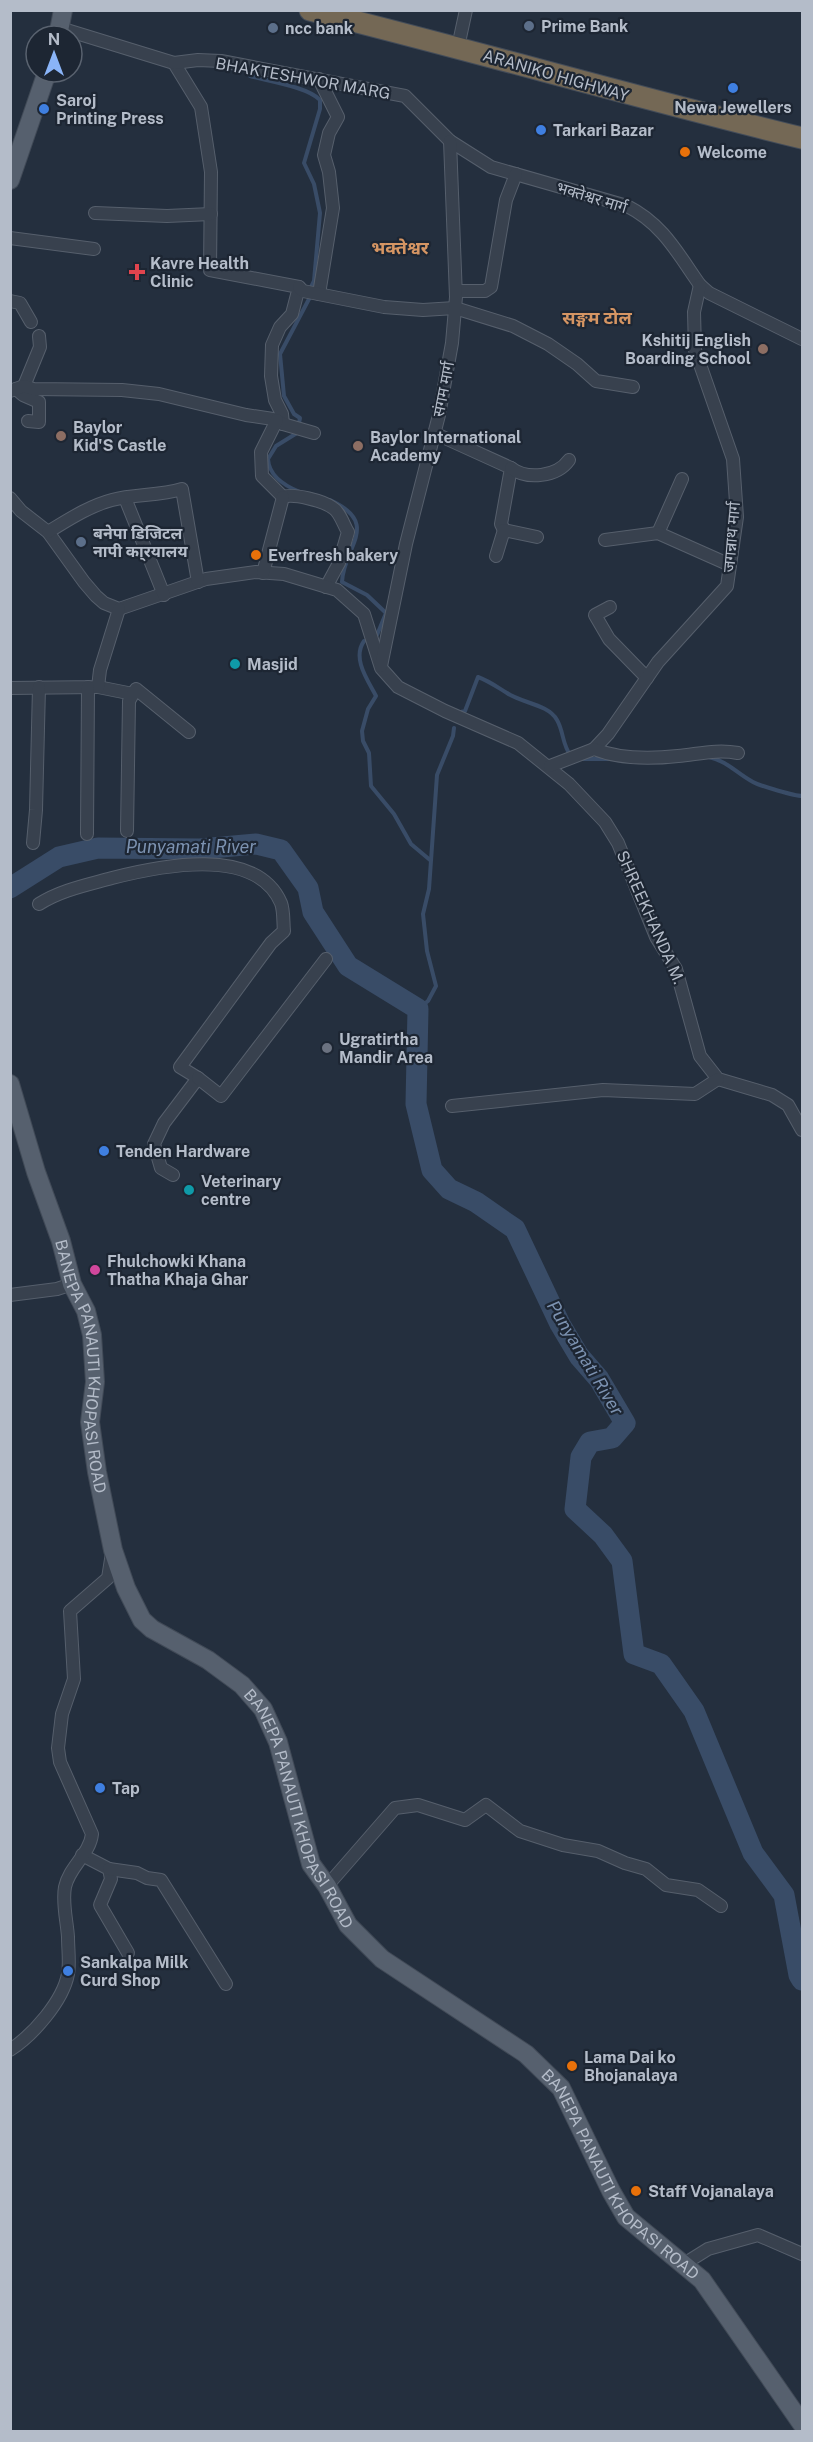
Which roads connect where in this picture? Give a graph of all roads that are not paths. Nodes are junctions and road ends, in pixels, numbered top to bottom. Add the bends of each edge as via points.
1 (310, 10) edge
2 (466, 10) edge
3 (84, 33) edge
4 (458, 47) junction
5 (174, 63) junction
6 (319, 79) junction
7 (43, 84) edge
8 (802, 138) edge
9 (450, 141) junction
10 (516, 174) junction
11 (10, 180) edge
12 (95, 213) dead end
13 (211, 214) junction
14 (10, 238) edge
15 (94, 249) dead end
16 (700, 285) junction
17 (299, 287) junction
18 (456, 291) junction
19 (319, 294) junction
20 (10, 301) edge
21 (455, 308) junction
22 (31, 322) dead end
23 (39, 336) dead end
24 (802, 339) edge
25 (633, 387) dead end
26 (17, 388) edge
27 (28, 422) dead end
28 (280, 422) junction
29 (314, 433) dead end
30 (434, 433) junction
31 (569, 460) dead end
32 (510, 468) junction
33 (682, 479) dead end
34 (283, 497) junction
35 (10, 498) edge
36 (125, 498) junction
37 (504, 530) junction
38 (48, 532) junction
39 (658, 533) junction
40 (537, 537) dead end
41 (605, 540) dead end
42 (496, 556) dead end
43 (730, 565) junction
44 (263, 573) junction
45 (198, 582) junction
46 (326, 587) junction
47 (164, 595) junction
48 (610, 607) dead end
49 (119, 609) junction
50 (381, 668) junction
51 (646, 678) junction
52 (39, 687) junction
53 (93, 687) junction
54 (10, 688) edge
55 (133, 694) junction
56 (189, 732) dead end
57 (588, 751) junction
58 (738, 753) dead end
59 (552, 765) junction
60 (127, 831) dead end
61 (87, 834) dead end
62 (33, 843) dead end
63 (39, 904) dead end
64 (326, 959) dead end
65 (198, 1078) junction
66 (718, 1079) junction
67 (10, 1084) edge
68 (452, 1106) dead end
69 (802, 1130) edge
70 (173, 1176) dead end
71 (72, 1284) junction
72 (10, 1295) edge
73 (113, 1550) junction
74 (82, 1855) junction
75 (109, 1869) junction
76 (327, 1886) junction
77 (722, 1906) dead end
78 (128, 1953) dead end
79 (226, 1983) dead end
80 (10, 2049) edge
81 (802, 2253) edge
82 (684, 2264) junction
83 (802, 2424) edge

1 - 4 highway, ARANIKO HIGHWAY
2 - 4 street
3 - 5 street
4 - 8 highway, ARANIKO HIGHWAY via 627,95
5 - 6 street, BHAKTESHWOR MARG via 222,61
5 - 13 street via 201,107 211,172
6 - 9 street, BHAKTESHWOR MARG via 405,96
6 - 19 street via 338,117 324,155 333,208
7 - 11 main road
9 - 10 street, भक्तेश्वर मार्ग via 491,167
9 - 18 street, संगम मार्ग
10 - 16 street, भक्तेश्वर मार्ग via 627,206 644,215 659,227
10 - 18 street via 506,200 491,287 485,291
12 - 13 street
13 - 17 street via 210,270
14 - 15 street
16 - 24 street, भक्तेश्वर मार्ग via 735,308
16 - 43 street, जगन्नाथ मार्ग via 694,312 694,350 733,459 737,517
17 - 19 street
17 - 28 street via 292,314 280,327 272,345 271,376 282,414
18 - 21 street, संगम मार्ग
19 - 21 street via 384,307
20 - 22 street via 20,303
21 - 25 street via 513,326 548,344 596,381
21 - 30 street, संगम मार्ग
23 - 26 street via 40,347
26 - 27 street via 39,402 39,422
26 - 28 street via 159,394
28 - 29 street
28 - 34 street via 261,452 262,476
30 - 32 street
30 - 50 street, संगम मार्ग
31 - 32 street via 553,473 520,474
32 - 37 street via 501,524
33 - 39 street
34 - 44 street
34 - 46 street via 289,494 334,508 348,532 339,563
35 - 38 street
36 - 38 street via 96,506
36 - 45 street via 164,495 182,489
36 - 47 street
37 - 40 street
37 - 42 street
38 - 49 street via 96,596
39 - 41 street
39 - 43 street
43 - 51 street, जगन्नाथ मार्ग via 727,586
44 - 45 street, SHREEKHANDA M.
44 - 46 street, SHREEKHANDA M. via 284,574
45 - 47 street, SHREEKHANDA M.
46 - 50 street, SHREEKHANDA M. via 337,590 364,614
47 - 49 street, SHREEKHANDA M.
48 - 51 street via 595,615 609,639
49 - 53 street
50 - 59 street, SHREEKHANDA M. via 398,687 518,743
51 - 57 street, जगन्नाथ मार्ग via 608,734
52 - 53 street
52 - 54 street
52 - 62 street
53 - 55 street
53 - 61 street
55 - 56 street via 136,689
55 - 60 street via 129,701
57 - 58 street via 650,757 721,750
57 - 59 street
59 - 66 street, SHREEKHANDA M. via 605,822 618,843 656,936 676,969 700,1056
63 - 65 street via 56,893 140,870 177,867 224,864 250,872 269,886 281,903 284,931 271,943 180,1067
64 - 65 street via 221,1096
65 - 70 street via 154,1144 161,1168
66 - 68 street via 694,1094 603,1090
66 - 69 street via 772,1095 788,1105
67 - 71 main road, BANEPA PANAUTI KHOPASI ROAD
71 - 72 street
71 - 73 main road, BANEPA PANAUTI KHOPASI ROAD via 86,1311 92,1335 95,1382 90,1422
73 - 74 street via 108,1578 70,1611 74,1679 62,1714 58,1748 60,1762 92,1834
73 - 76 main road, BANEPA PANAUTI KHOPASI ROAD via 142,1620 242,1685 262,1709 278,1742 311,1864
74 - 75 street
74 - 80 street via 65,1885 69,1971 66,1984 33,2033
75 - 78 street via 111,1879 100,1905
75 - 79 street via 161,1880
76 - 77 street via 396,1808 418,1805 465,1820 486,1805 520,1831 598,1851 646,1869 666,1885 699,1890
76 - 82 main road, BANEPA PANAUTI KHOPASI ROAD via 348,1925 381,1959 525,2054 561,2088 626,2217
81 - 82 street via 758,2235 708,2249
82 - 83 main road, BANEPA PANAUTI KHOPASI ROAD via 702,2280

